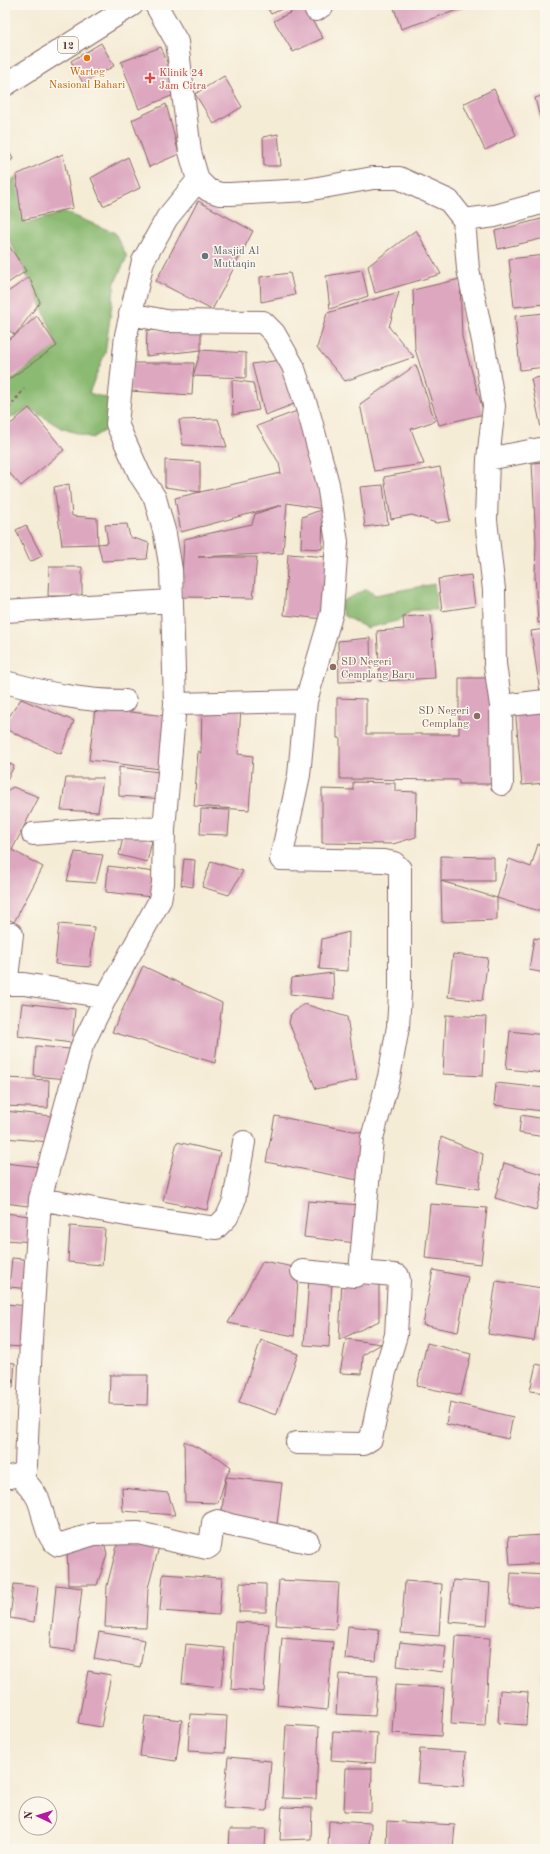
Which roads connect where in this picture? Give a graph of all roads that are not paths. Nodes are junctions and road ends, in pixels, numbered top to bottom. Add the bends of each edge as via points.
1 (156, 5) edge
2 (128, 6) edge
3 (7, 81) edge
4 (198, 180) junction
5 (545, 202) edge
6 (464, 220) junction
7 (130, 314) junction
8 (545, 448) edge
9 (488, 459) junction
10 (171, 601) junction
11 (5, 611) edge
12 (5, 682) edge
13 (125, 701) dead end
14 (306, 701) junction
15 (545, 701) edge
16 (176, 704) junction
17 (501, 706) junction
18 (502, 784) dead end
19 (164, 829) junction
20 (33, 834) dead end
21 (12, 934) dead end
22 (106, 997) junction
23 (244, 1142) dead end
24 (40, 1199) junction
25 (302, 1271) dead end
26 (360, 1272) junction
27 (297, 1443) dead end
28 (12, 1476) edge
29 (308, 1542) dead end

1 - 4 street via 177,42 190,152
2 - 3 street, 12
4 - 6 street via 208,190 230,194 307,190 373,178 400,178 449,201
4 - 7 street via 167,218 143,261
5 - 6 street via 495,216
6 - 9 street via 468,269 494,406
7 - 10 street via 117,424 140,475 155,498 169,557
7 - 14 street via 166,321 263,322 274,333 293,366 328,484 337,542 332,612
8 - 9 street
9 - 17 street via 486,520 494,590 495,664
10 - 11 street
10 - 16 street
12 - 13 street via 64,697
14 - 16 street
14 - 26 street via 298,775 281,859 384,861 394,863 400,869 398,1028 389,1077 372,1138
15 - 17 street
16 - 19 street
17 - 18 street
19 - 20 street via 113,828
19 - 22 street via 163,883 160,900
21 - 22 street via 7,978 10,984
22 - 24 street via 82,1046
23 - 24 street via 234,1201 227,1218 216,1228
24 - 28 street via 26,1465 25,1471
25 - 26 street via 354,1276
26 - 27 street via 394,1275 398,1276 399,1280 396,1334 371,1439 363,1444
28 - 29 street via 30,1486 38,1499 52,1541 58,1545 94,1534 138,1533 207,1548 210,1546 214,1523 218,1521

